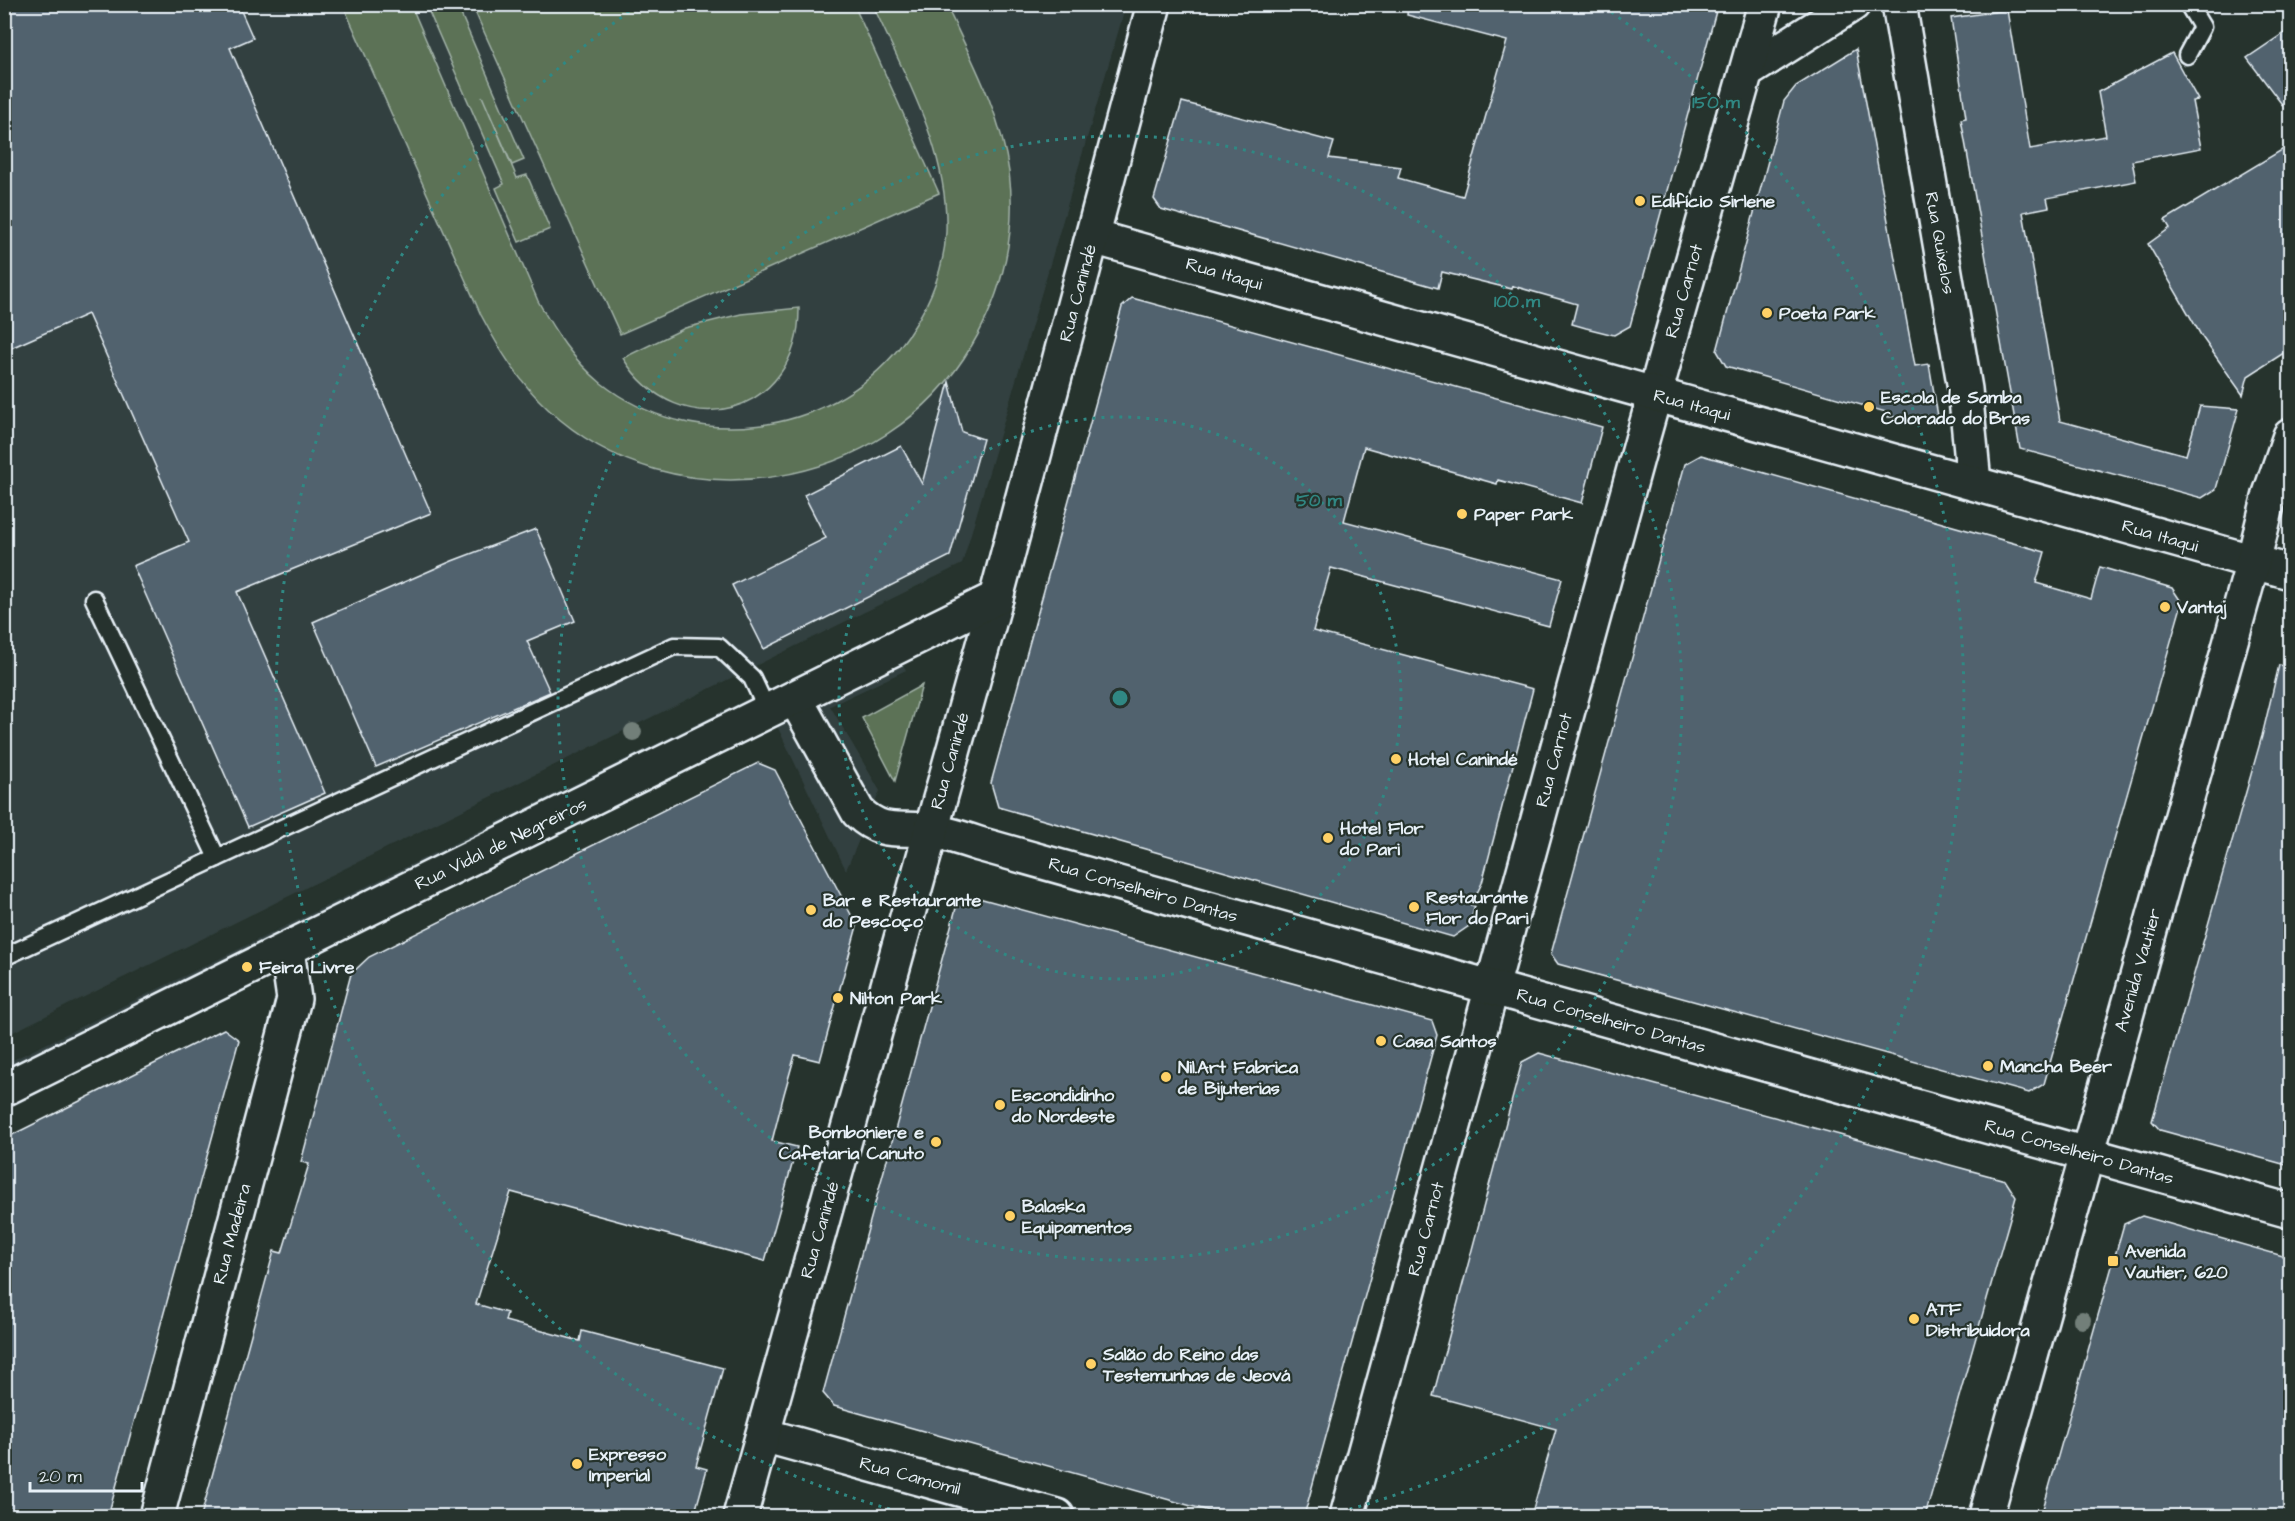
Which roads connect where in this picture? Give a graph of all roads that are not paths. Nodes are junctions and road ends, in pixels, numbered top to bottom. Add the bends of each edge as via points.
1 (1154, 4) edge
2 (1766, 4) edge
3 (1852, 4) edge
4 (1899, 4) edge
5 (2188, 4) edge
6 (2187, 55) dead end
7 (1749, 70) junction
8 (1093, 237) junction
9 (1654, 394) junction
10 (2290, 436) edge
11 (1974, 483) junction
12 (2253, 562) junction
13 (2290, 572) edge
14 (996, 598) junction
15 (94, 599) dead end
16 (781, 705) junction
17 (931, 831) junction
18 (217, 858) junction
19 (287, 950) junction
20 (4, 957) edge
21 (1492, 987) junction
22 (4, 1089) edge
23 (2086, 1154) junction
24 (2290, 1211) edge
25 (763, 1435) junction
26 (157, 1516) edge
27 (740, 1516) edge
28 (1058, 1516) edge
29 (1347, 1516) edge
30 (1986, 1516) edge

1 - 8 street, Rua Canindé
2 - 7 street, Rua Carnot
3 - 7 street
4 - 11 street, Rua Quixelos via 1965,389
5 - 6 lane via 2202,27
7 - 9 street, Rua Carnot
8 - 9 street, Rua Itaqui
8 - 14 street, Rua Canindé
9 - 11 street, Rua Itaqui
9 - 21 street, Rua Carnot
10 - 12 street, Avenida Vautier
11 - 12 street, Rua Itaqui
12 - 13 street, Rua Itaqui
12 - 23 street, Avenida Vautier
14 - 16 street, Rua Vidal de Negreiros
14 - 17 street, Rua Canindé
15 - 18 lane
16 - 17 street, Rua Conselheiro Dantas via 858,813 870,824 889,830
16 - 18 lane via 719,647 674,646
16 - 19 street, Rua Vidal de Negreiros
17 - 21 street, Rua Conselheiro Dantas
17 - 25 street, Rua Canindé
18 - 20 lane
19 - 22 street, Rua Vidal de Negreiros
19 - 26 street, Rua Madeira via 294,999
21 - 23 street, Rua Conselheiro Dantas
21 - 29 street, Rua Carnot
23 - 24 street, Rua Conselheiro Dantas
23 - 30 street, Avenida Vautier
25 - 27 street, Rua Canindé
25 - 28 street, Rua Camomil

